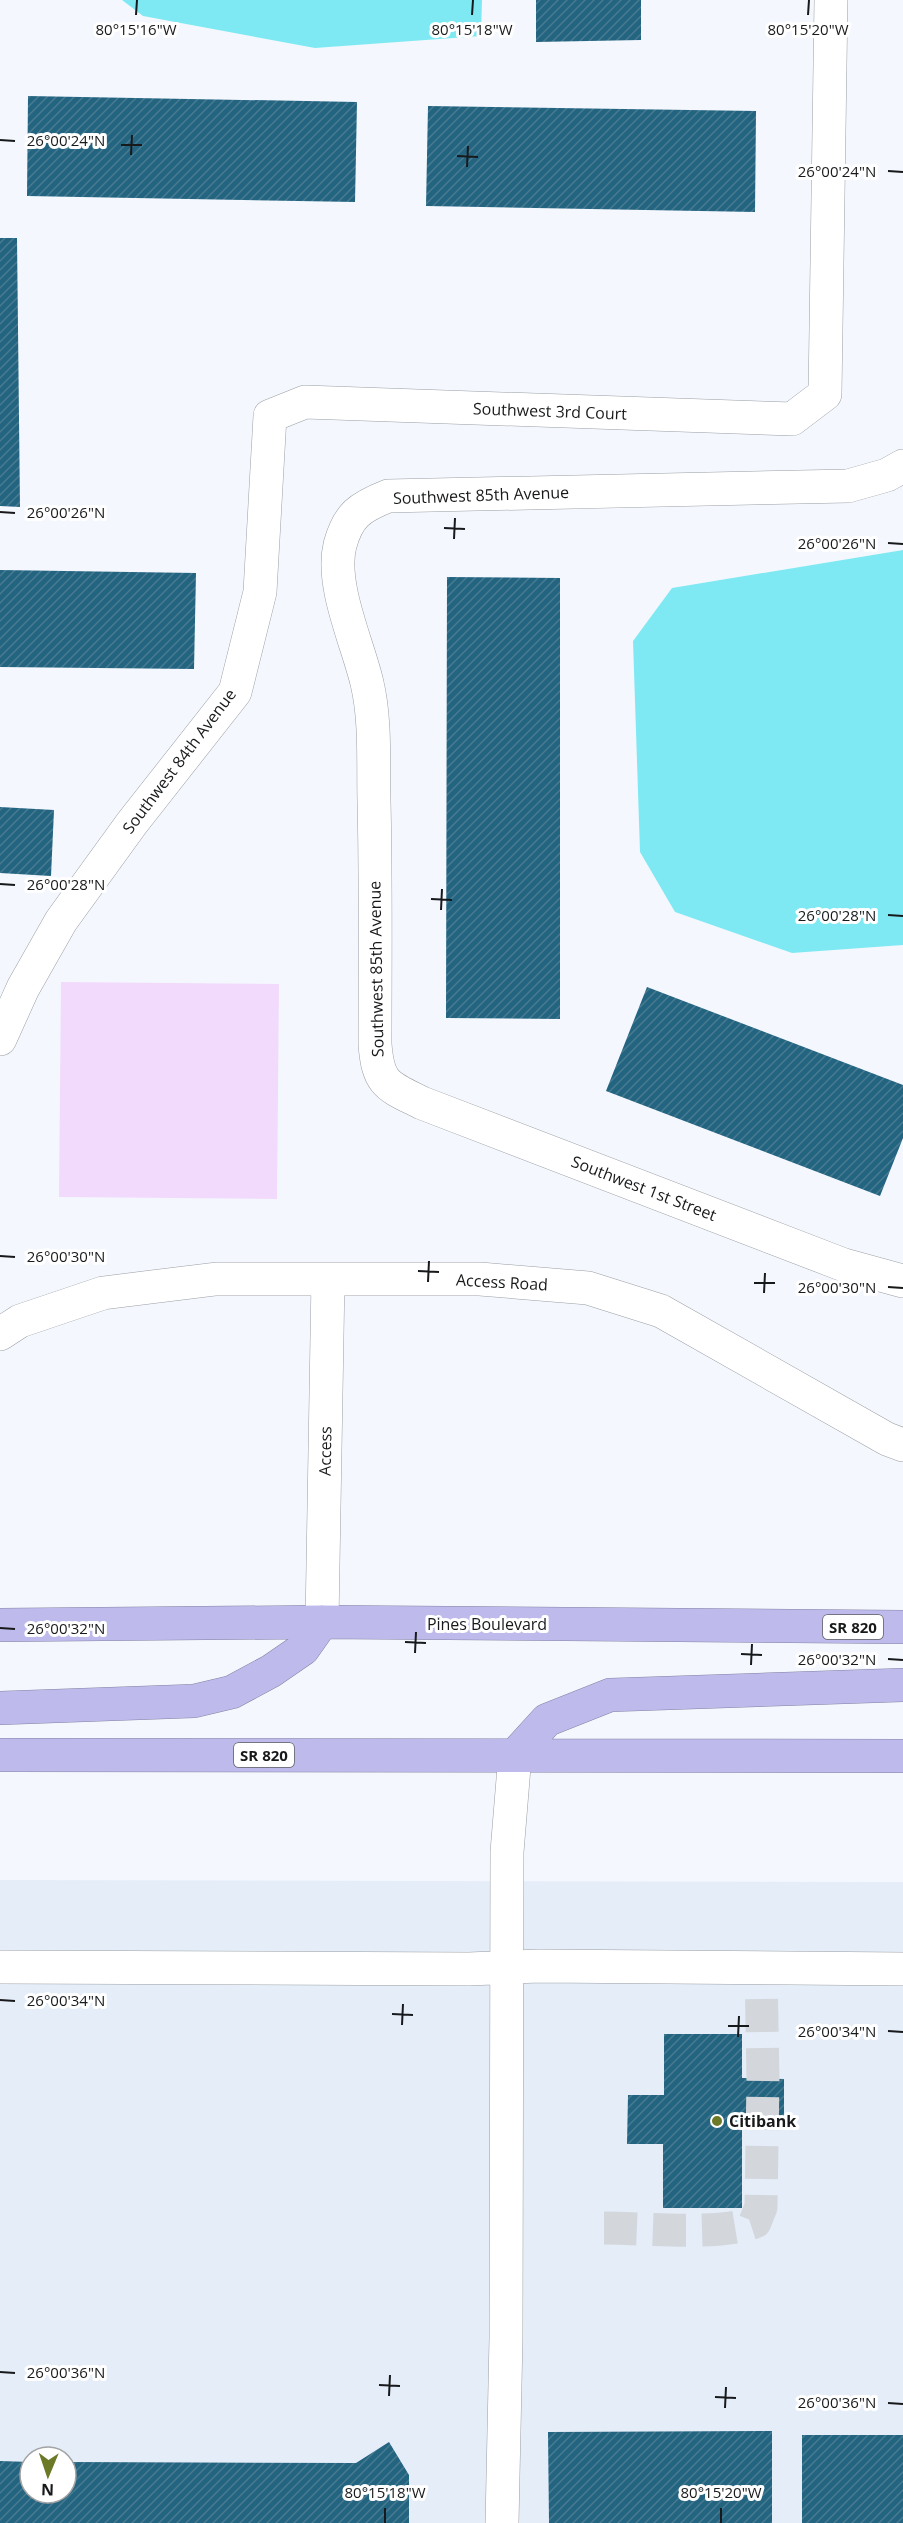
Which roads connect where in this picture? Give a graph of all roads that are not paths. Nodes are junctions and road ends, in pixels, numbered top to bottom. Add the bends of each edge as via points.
1 (831, 0) edge
2 (270, 416) joint
3 (903, 466) edge
4 (0, 1039) edge
5 (388, 1086) joint
6 (328, 1279) junction
7 (903, 1281) edge
8 (0, 1334) edge
9 (903, 1445) edge
10 (322, 1622) junction
11 (0, 1625) edge
12 (903, 1627) edge
13 (903, 1685) edge
14 (0, 1708) edge
15 (0, 1755) edge
16 (515, 1755) junction
17 (903, 1756) edge
18 (0, 1967) edge
19 (506, 1968) junction
20 (903, 1969) edge
21 (502, 2523) edge

1 - 2 street, Southwest 3rd Court via 825,394 792,419 305,402
2 - 4 street, Southwest 84th Avenue via 260,592 235,693 132,823 61,921
3 - 5 street, Southwest 85th Avenue via 848,486 388,496 366,505 350,519 339,547 338,576 367,684 373,744 375,1044 377,1066
5 - 7 street, Southwest 1st Street via 422,1103 844,1265
6 - 8 street, Access Road via 216,1279 104,1293 20,1321
6 - 9 street, Access Road via 480,1279 588,1288 661,1311
6 - 10 street, Access
10 - 11 highway, Pines Boulevard / SR 820
10 - 12 highway, Pines Boulevard / SR 820
10 - 14 highway via 303,1649 232,1692 194,1701
13 - 16 highway via 610,1695 547,1720
15 - 16 highway, SR 820
16 - 17 highway, SR 820
16 - 19 street via 507,1852
18 - 19 street
19 - 20 street
19 - 21 street

